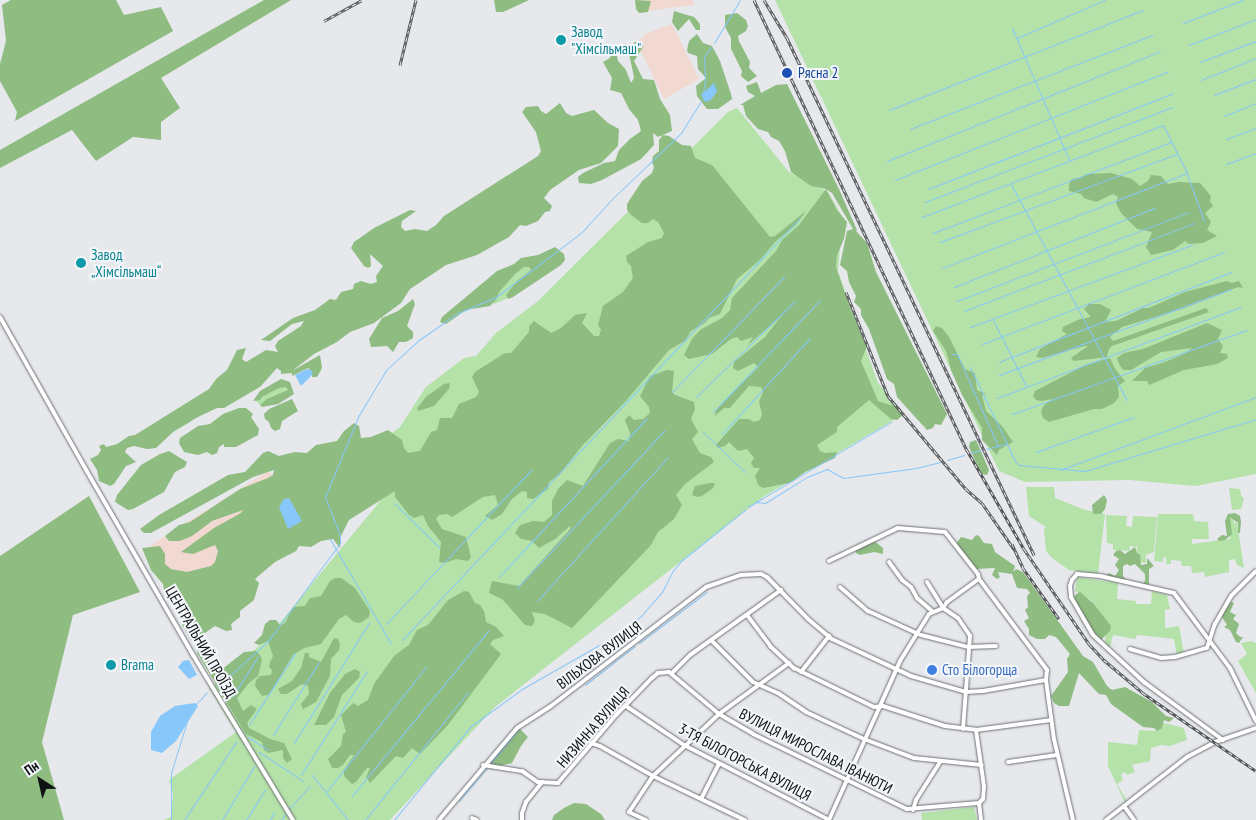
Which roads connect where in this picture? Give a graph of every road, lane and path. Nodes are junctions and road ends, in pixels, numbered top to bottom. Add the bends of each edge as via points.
1 (0, 317) edge
2 (829, 561) dead end
3 (890, 562) dead end
4 (1256, 570) edge
5 (979, 579) junction
6 (928, 582) dead end
7 (840, 587) dead end
8 (781, 590) junction
9 (943, 608) junction
10 (932, 611) junction
11 (747, 615) junction
12 (917, 633) junction
13 (829, 636) junction
14 (711, 640) junction
15 (1210, 643) junction
16 (996, 646) dead end
17 (968, 647) junction
18 (1130, 649) dead end
19 (788, 663) junction
20 (895, 670) junction
21 (801, 672) junction
22 (672, 673) junction
23 (1046, 680) junction
24 (756, 684) junction
25 (966, 692) junction
26 (626, 706) junction
27 (880, 707) junction
28 (719, 714) junction
29 (1051, 720) junction
30 (1256, 721) edge
31 (1256, 728) edge
32 (962, 729) junction
33 (976, 730) junction
34 (864, 739) junction
35 (1223, 740) junction
36 (591, 743) junction
37 (684, 745) junction
38 (1057, 755) junction
39 (940, 762) junction
40 (1008, 762) dead end
41 (719, 764) junction
42 (483, 765) junction
43 (982, 765) junction
44 (654, 776) junction
45 (847, 780) junction
46 (542, 782) junction
47 (701, 799) junction
48 (979, 803) junction
49 (1124, 806) junction
50 (913, 810) junction
51 (292, 818) edge
52 (439, 820) edge
53 (522, 820) edge
54 (646, 820) edge
55 (746, 820) edge
56 (829, 820) edge
57 (981, 820) edge
58 (1073, 820) edge
59 (1106, 820) edge
60 (1134, 820) edge

1 - 51 street, ЦЕНТРАЛЬНИЙ ПРОЇЗД via 193,655
2 - 5 street via 898,528 944,532
3 - 10 street via 917,598
4 - 15 street via 1231,596 1215,624
5 - 9 street
5 - 23 street via 1047,670
6 - 9 street
7 - 12 street via 868,611
8 - 11 street
8 - 13 street, ВІЛЬХОВА ВУЛИЦЯ
8 - 42 street, ВІЛЬХОВА ВУЛИЦЯ via 767,577 753,574 706,587 551,706 517,728
9 - 10 street
9 - 17 street via 958,618 966,629 970,636
10 - 12 street
11 - 14 street
11 - 19 street via 770,646
12 - 17 street
12 - 20 street
13 - 20 street, ВІЛЬХОВА ВУЛИЦЯ
13 - 21 street
14 - 22 street
14 - 24 street
15 - 18 street via 1207,648 1175,658 1160,658
15 - 30 street via 1230,668
15 - 35 street via 1174,593 1100,576 1077,574 1072,580 1071,597 1094,635 1145,683
16 - 17 street
17 - 25 street
19 - 21 street
19 - 24 street
20 - 25 street, ВІЛЬХОВА ВУЛИЦЯ
20 - 27 street
21 - 27 street
22 - 26 street, НИЗИННА ВУЛИЦЯ via 658,673
22 - 28 street, ВУЛИЦЯ МИРОСЛАВА ІВАНЮТИ
23 - 25 street, ВІЛЬХОВА ВУЛИЦЯ
23 - 29 street
24 - 28 street
24 - 34 street
25 - 32 street
26 - 36 street, НИЗИННА ВУЛИЦЯ
26 - 37 street, 3-ТЯ БІЛОГОРСЬКА ВУЛИЦЯ
27 - 32 street
27 - 34 street
28 - 37 street
28 - 45 street, ВУЛИЦЯ МИРОСЛАВА ІВАНЮТИ
29 - 33 street
29 - 38 street
31 - 35 street
32 - 33 street
33 - 43 street
34 - 39 street via 914,758
34 - 45 street
35 - 49 street via 1173,766
36 - 44 street
36 - 46 street, НИЗИННА ВУЛИЦЯ via 558,783
37 - 41 street, 3-ТЯ БІЛОГОРСЬКА ВУЛИЦЯ
37 - 44 street
38 - 40 street
38 - 58 street
39 - 43 street
39 - 50 street
41 - 47 street
41 - 56 street, 3-ТЯ БІЛОГОРСЬКА ВУЛИЦЯ
42 - 46 street via 522,771
42 - 52 street, ВІЛЬХОВА ВУЛИЦЯ
43 - 48 street via 983,799
44 - 47 street
44 - 54 street via 629,812
45 - 50 street, ВУЛИЦЯ МИРОСЛАВА ІВАНЮТИ
45 - 56 street
46 - 53 street via 526,802
47 - 55 street
48 - 50 street
48 - 57 street
49 - 59 street
49 - 60 street

